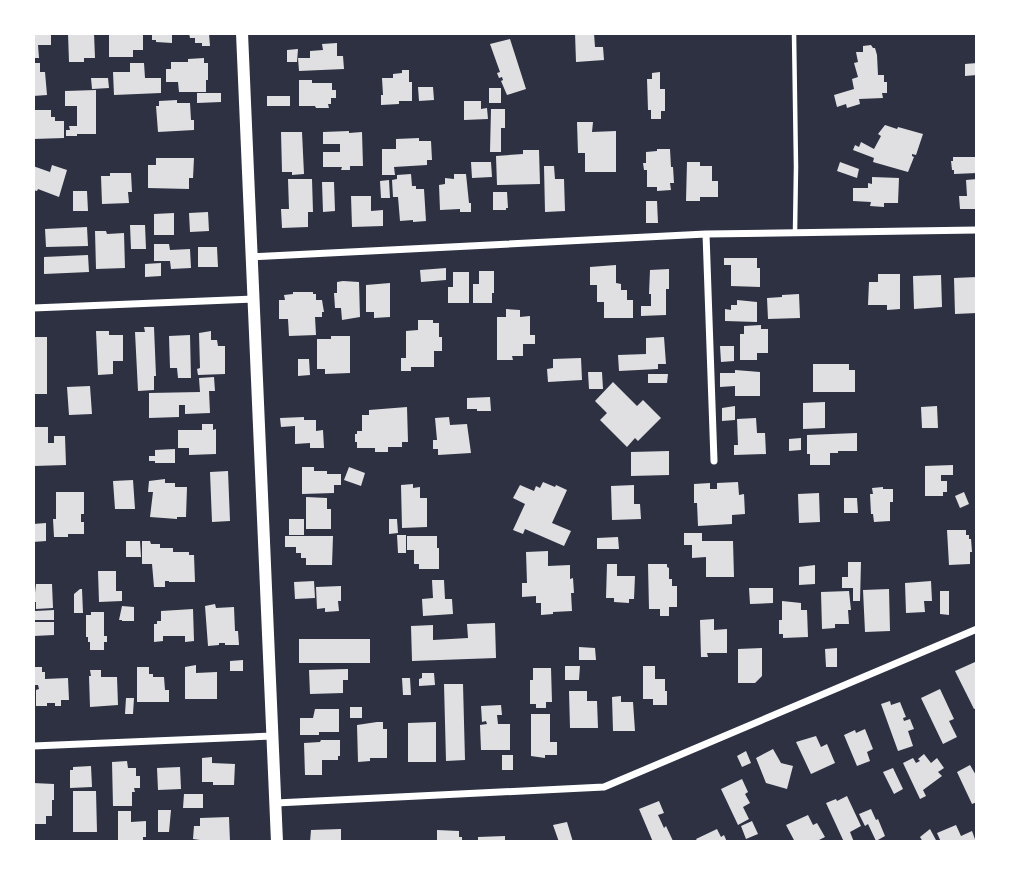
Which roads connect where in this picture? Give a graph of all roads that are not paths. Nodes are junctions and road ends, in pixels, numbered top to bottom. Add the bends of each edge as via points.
1 (242, 33) edge
2 (794, 33) edge
3 (977, 230) edge
4 (796, 232) junction
5 (706, 234) junction
6 (251, 257) junction
7 (254, 299) junction
8 (33, 308) edge
9 (714, 461) dead end
10 (977, 629) edge
11 (272, 736) junction
12 (33, 746) edge
13 (276, 803) junction
14 (277, 842) edge

1 - 6 main road
2 - 4 lane
3 - 4 street
4 - 5 street
5 - 6 street
5 - 9 street
6 - 7 main road
7 - 8 street
7 - 11 main road
10 - 13 street via 604,787
11 - 12 street
11 - 13 main road
13 - 14 main road

